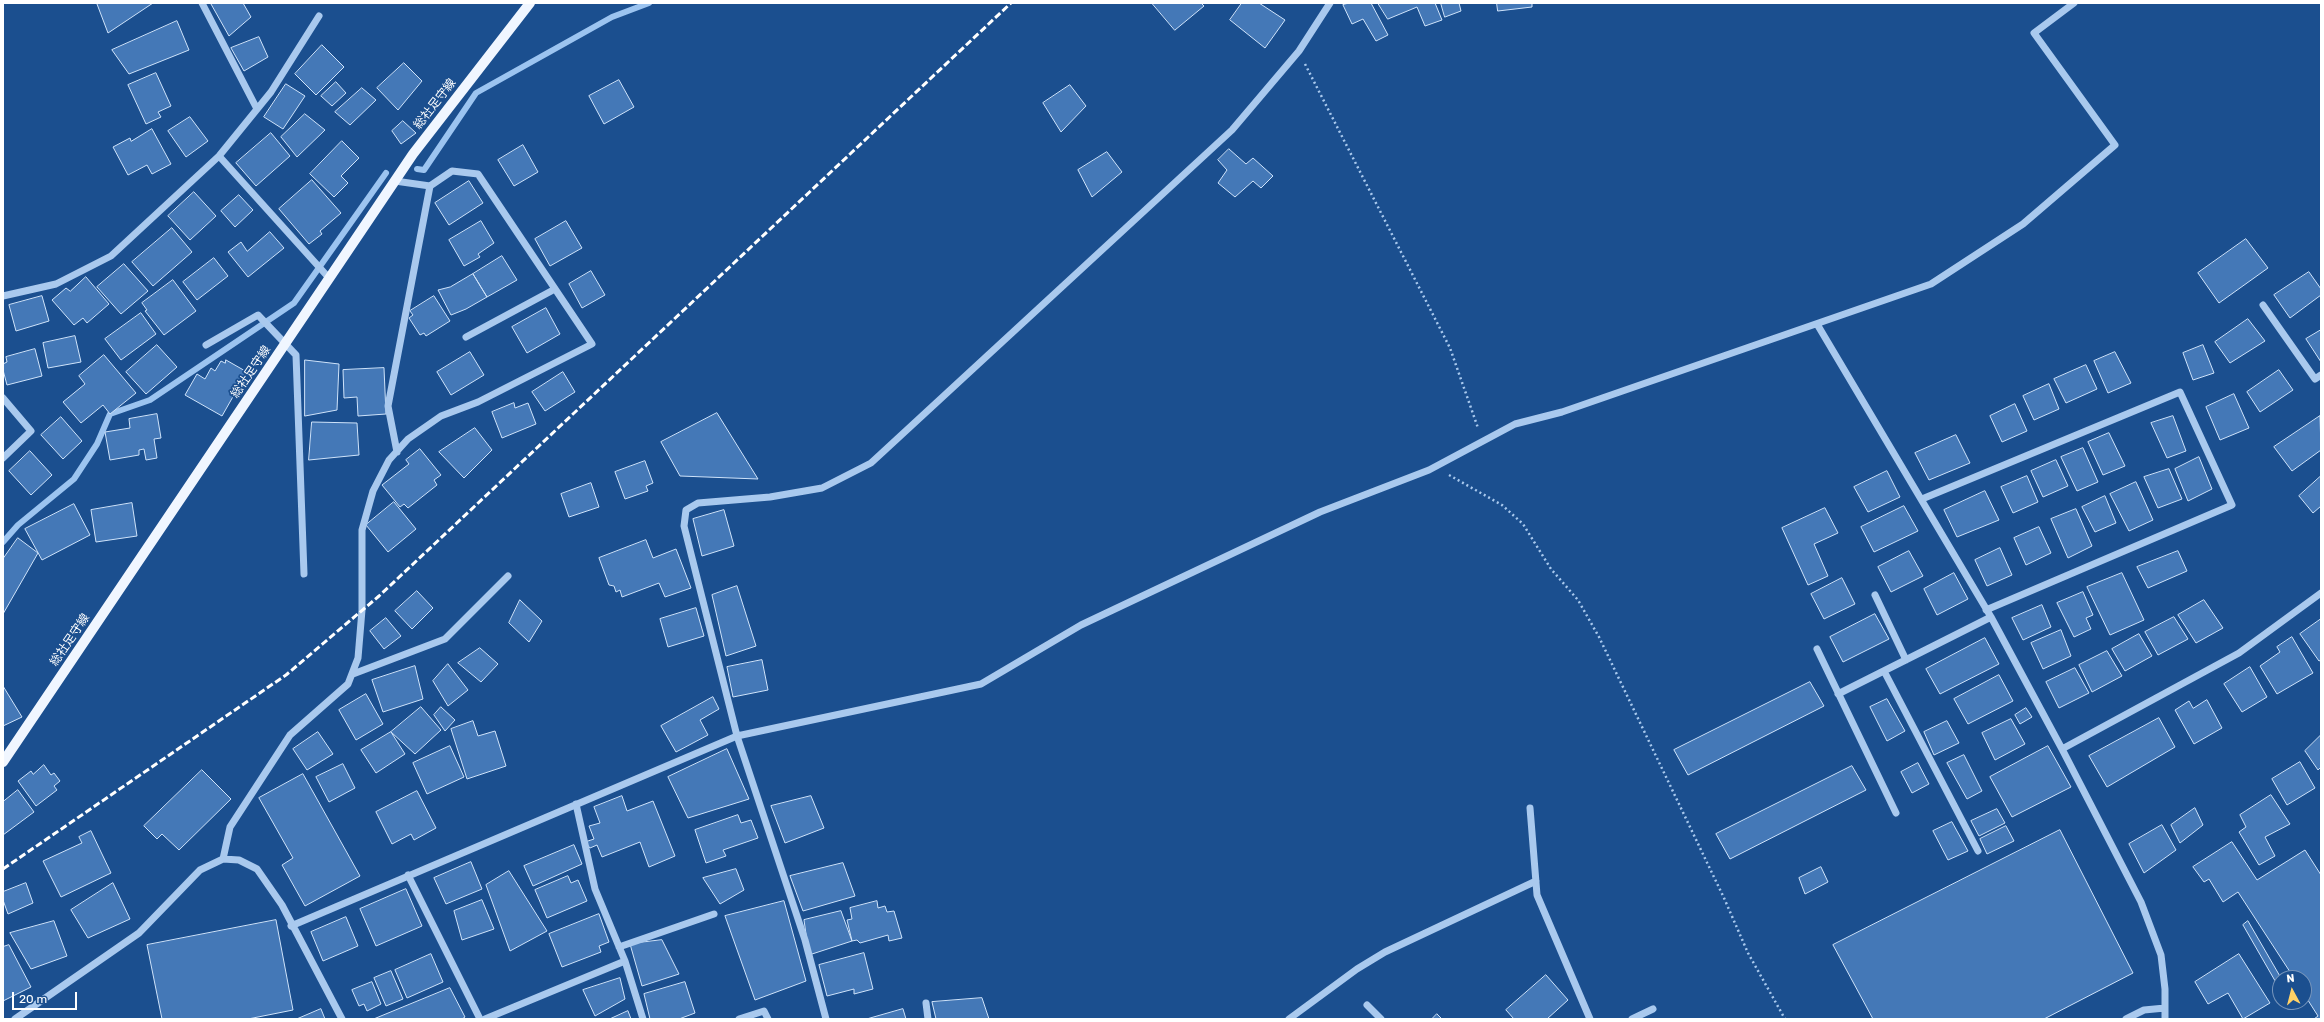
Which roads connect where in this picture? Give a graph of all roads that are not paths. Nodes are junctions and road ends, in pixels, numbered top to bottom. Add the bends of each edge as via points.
1 (202, 3) edge
2 (530, 3) edge
3 (1330, 3) edge
4 (2074, 3) edge
5 (319, 16) dead end
6 (257, 109) junction
7 (219, 156) junction
8 (395, 181) junction
9 (430, 186) junction
10 (329, 278) junction
11 (555, 289) junction
12 (3, 296) edge
13 (2262, 304) dead end
14 (1817, 324) junction
15 (466, 337) dead end
16 (285, 344) junction
17 (206, 345) dead end
18 (2321, 375) edge
19 (3, 398) edge
20 (397, 452) junction
21 (3, 458) edge
22 (1922, 499) junction
23 (304, 574) dead end
24 (508, 576) dead end
25 (2321, 593) edge
26 (1875, 595) dead end
27 (1986, 610) junction
28 (1991, 617) junction
29 (1817, 649) dead end
30 (1906, 660) junction
31 (1884, 671) junction
32 (352, 674) junction
33 (1838, 694) junction
34 (737, 736) junction
35 (2062, 749) junction
36 (3, 762) edge
37 (576, 804) junction
38 (1530, 808) dead end
39 (1896, 813) dead end
40 (1978, 851) dead end
41 (223, 859) junction
42 (408, 875) junction
43 (1536, 880) junction
44 (714, 914) dead end
45 (291, 926) junction
46 (619, 947) junction
47 (625, 961) junction
48 (926, 1003) dead end
49 (1367, 1005) dead end
50 (2165, 1008) junction
51 (1653, 1009) dead end
52 (15, 1019) edge
53 (342, 1019) edge
54 (480, 1019) edge
55 (485, 1019) edge
56 (643, 1019) edge
57 (739, 1019) edge
58 (768, 1019) edge
59 (826, 1019) edge
60 (928, 1019) edge
61 (1289, 1019) edge
62 (1381, 1019) edge
63 (1590, 1019) edge
64 (1632, 1019) edge
65 (2126, 1019) edge
66 (2165, 1019) edge

1 - 6 street
2 - 8 main road, 総社足守線
3 - 34 street via 1299,51 1232,130 871,463 822,488 770,497 698,503 686,510 684,526
4 - 14 street via 2034,32 2115,145 2023,224 1931,284
5 - 6 street via 271,92
6 - 7 street
7 - 10 street
7 - 12 street via 110,256 56,284
8 - 9 street
8 - 10 main road, 総社足守線
9 - 11 street via 452,171 478,174
9 - 20 street via 388,406
10 - 16 main road, 総社足守線
11 - 15 street
11 - 20 street via 592,344 478,402 441,416 408,439
13 - 18 street via 2314,379
14 - 22 street
14 - 34 street via 1562,412 1515,424 1434,468 1320,512 1081,625 981,684
16 - 17 street via 258,315
16 - 23 street via 296,355
16 - 36 main road, 総社足守線
19 - 21 street via 31,431
20 - 32 street via 389,460 373,491 362,530 362,610 358,658
22 - 27 street
22 - 27 street via 2180,392 2232,505
24 - 32 street via 445,639
25 - 35 street via 2239,653
26 - 30 street
27 - 28 street
28 - 30 street
28 - 35 street
29 - 33 street
30 - 31 street
31 - 33 street
31 - 40 street
32 - 41 street via 348,684 290,735 230,827
33 - 39 street
34 - 37 street
34 - 59 street via 805,940
35 - 50 street via 2141,902 2161,955
37 - 42 street
37 - 46 street via 595,889
38 - 43 street
41 - 45 street via 239,860 257,869 282,906
41 - 52 street via 200,870 139,933
42 - 45 street
42 - 54 street
43 - 61 street via 1385,952 1357,969
43 - 63 street via 1537,894
44 - 46 street
45 - 53 street
46 - 47 street
47 - 55 street
47 - 56 street
48 - 60 street
49 - 62 street
50 - 65 street via 2144,1010
50 - 66 street
51 - 64 street
57 - 58 street via 764,1011

